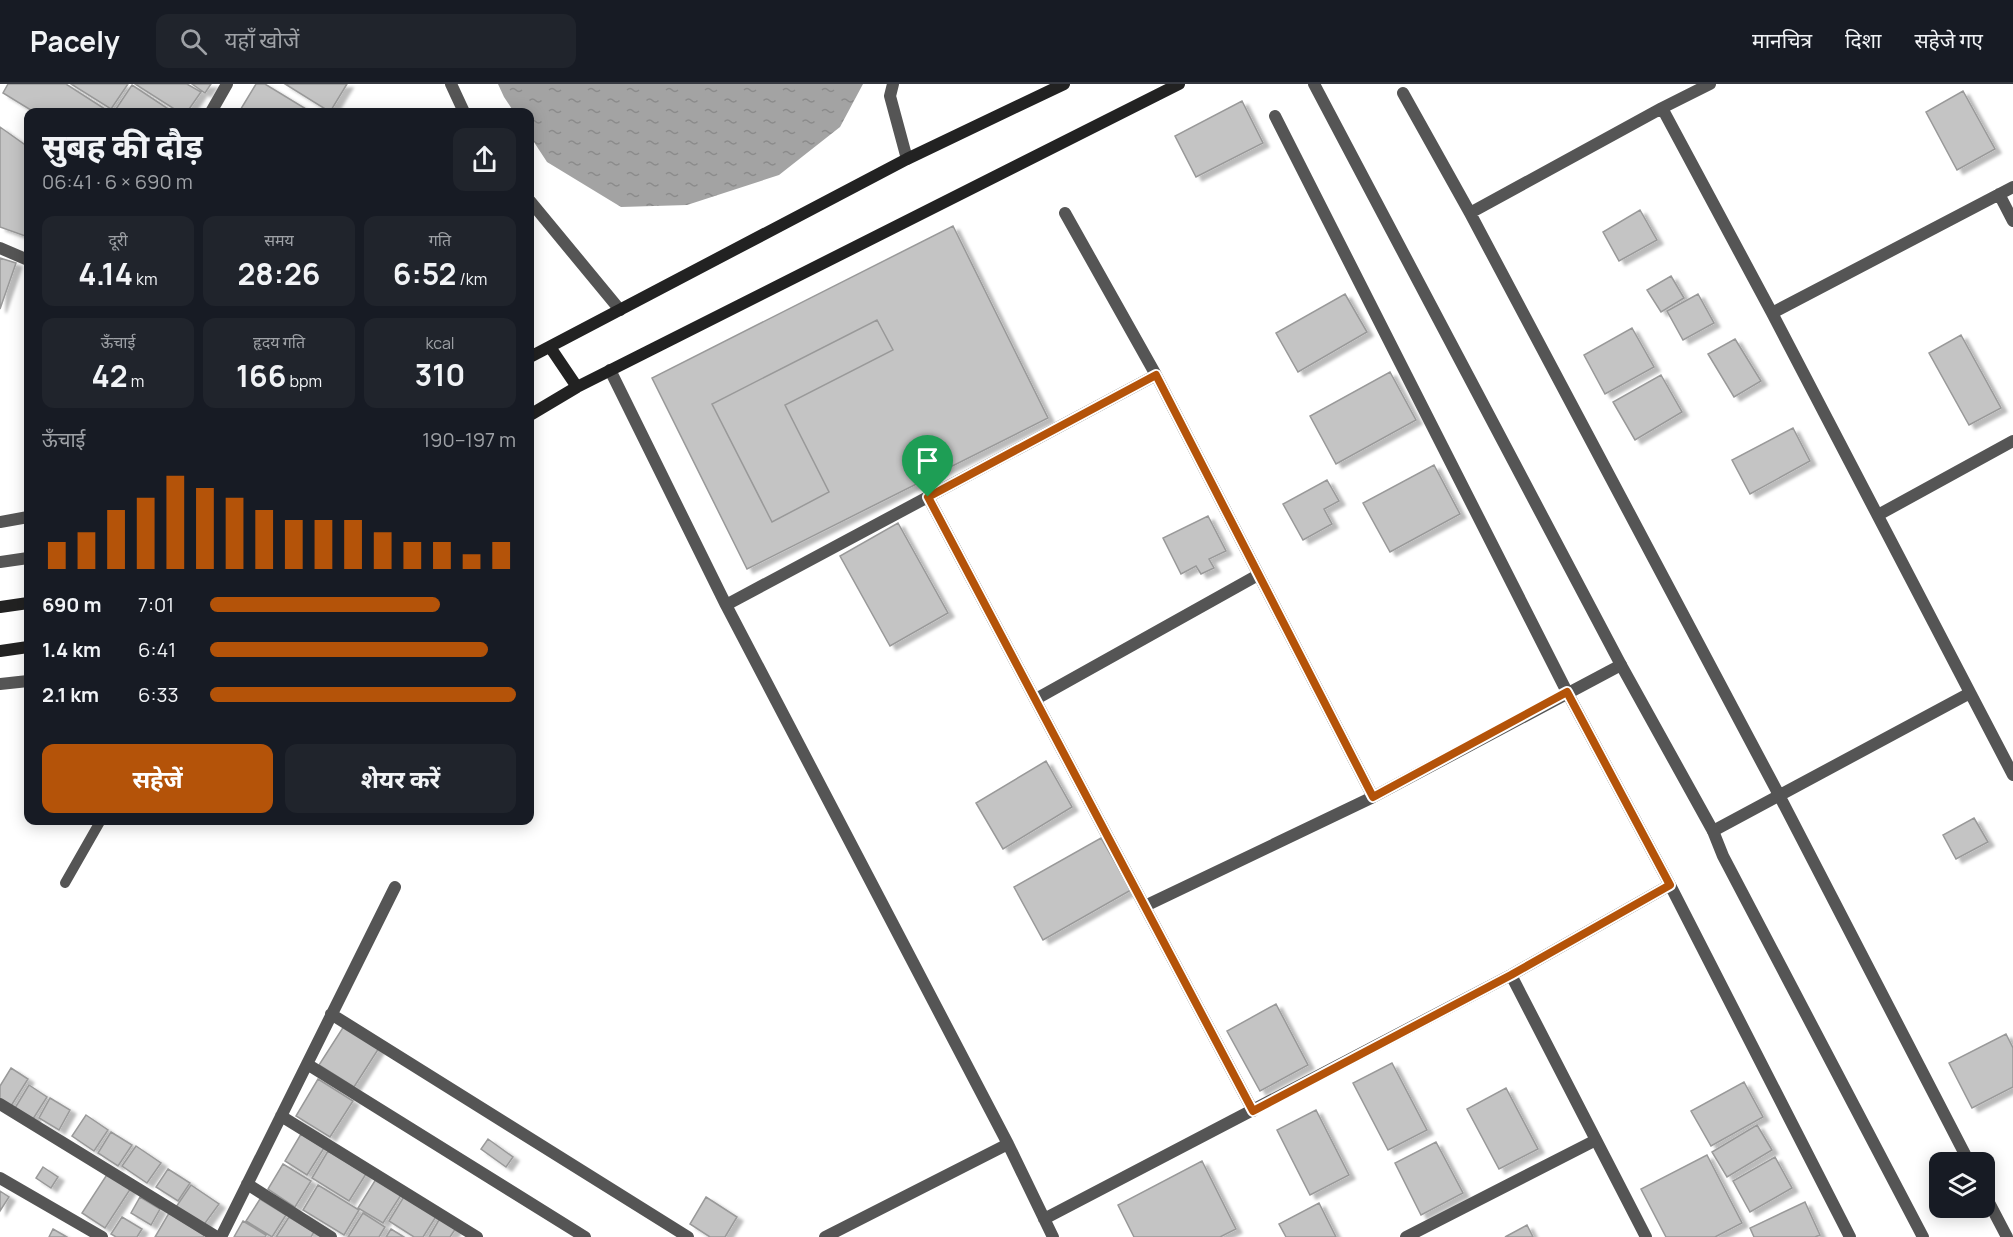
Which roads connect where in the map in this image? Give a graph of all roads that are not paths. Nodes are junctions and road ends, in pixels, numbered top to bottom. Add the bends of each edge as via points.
1 (227, 84) edge
2 (451, 84) edge
3 (893, 84) edge
4 (1064, 84) edge
5 (1179, 84) edge
6 (1314, 84) edge
7 (1710, 84) edge
8 (1402, 93) dead end
9 (213, 108) edge
10 (462, 108) edge
11 (1662, 108) junction
12 (1275, 116) dead end
13 (907, 159) junction
14 (2013, 187) edge
15 (1999, 194) junction
16 (534, 206) edge
17 (1065, 213) dead end
18 (1470, 213) junction
19 (2013, 221) edge
20 (0, 248) edge
21 (24, 258) edge
22 (620, 310) junction
23 (1772, 313) junction
24 (550, 347) junction
25 (534, 355) edge
26 (610, 370) junction
27 (1156, 375) junction
28 (577, 387) junction
29 (534, 413) edge
30 (2013, 441) edge
31 (928, 497) junction
32 (1878, 515) junction
33 (24, 518) edge
34 (0, 522) edge
35 (24, 559) edge
36 (0, 562) edge
37 (1258, 575) junction
38 (24, 604) edge
39 (726, 605) junction
40 (0, 607) edge
41 (24, 648) edge
42 (0, 651) edge
43 (1621, 665) junction
44 (24, 681) edge
45 (0, 684) edge
46 (1567, 692) junction
47 (1970, 693) junction
48 (1036, 699) junction
49 (2013, 775) edge
50 (1779, 795) junction
51 (1373, 797) junction
52 (98, 825) edge
53 (1713, 831) junction
54 (64, 884) dead end
55 (1670, 885) junction
56 (395, 887) dead end
57 (1145, 906) junction
58 (1511, 975) junction
59 (331, 1014) junction
60 (307, 1064) junction
61 (0, 1104) edge
62 (1253, 1111) junction
63 (281, 1116) junction
64 (1596, 1140) junction
65 (1008, 1144) junction
66 (1964, 1152) edge
67 (0, 1178) edge
68 (247, 1184) junction
69 (1995, 1214) edge
70 (1044, 1219) junction
71 (98, 1236) edge
72 (219, 1237) edge
73 (331, 1237) edge
74 (477, 1237) edge
75 (585, 1237) edge
76 (688, 1237) edge
77 (825, 1237) edge
78 (1053, 1237) edge
79 (1406, 1237) edge
80 (1646, 1237) edge
81 (1850, 1237) edge
82 (1923, 1237) edge
83 (2007, 1237) edge

1 - 9 street
2 - 10 street
3 - 13 street via 890,96
4 - 13 main road
5 - 26 main road
6 - 43 street
7 - 11 street
8 - 18 street
11 - 18 street
11 - 23 street
12 - 46 street
13 - 22 main road
14 - 15 street
15 - 19 street
15 - 23 street
16 - 22 street
17 - 27 street
18 - 50 street
20 - 21 street
22 - 24 main road
23 - 32 street
24 - 25 main road
24 - 28 main road
26 - 28 main road
26 - 39 street
27 - 31 street
27 - 37 street
28 - 29 main road
30 - 32 street
31 - 39 street
31 - 48 street
32 - 47 street
33 - 34 street
35 - 36 street
37 - 48 street
37 - 51 street
38 - 40 main road
39 - 65 street
41 - 42 main road
43 - 46 street
43 - 53 street
44 - 45 street
46 - 51 street
46 - 55 street
47 - 49 street
47 - 50 street
48 - 57 street
50 - 53 street
50 - 66 street
51 - 57 street
52 - 54 lane
53 - 82 street
55 - 58 street
55 - 81 street
56 - 59 street
57 - 62 street
58 - 62 street
58 - 64 street
59 - 60 street
59 - 76 street
60 - 63 street
60 - 75 street
61 - 72 street
62 - 70 street
63 - 68 street
63 - 74 street
64 - 79 street
64 - 80 street
65 - 70 street
65 - 77 street
67 - 71 street
68 - 72 street
68 - 73 street
69 - 83 street
70 - 78 street

